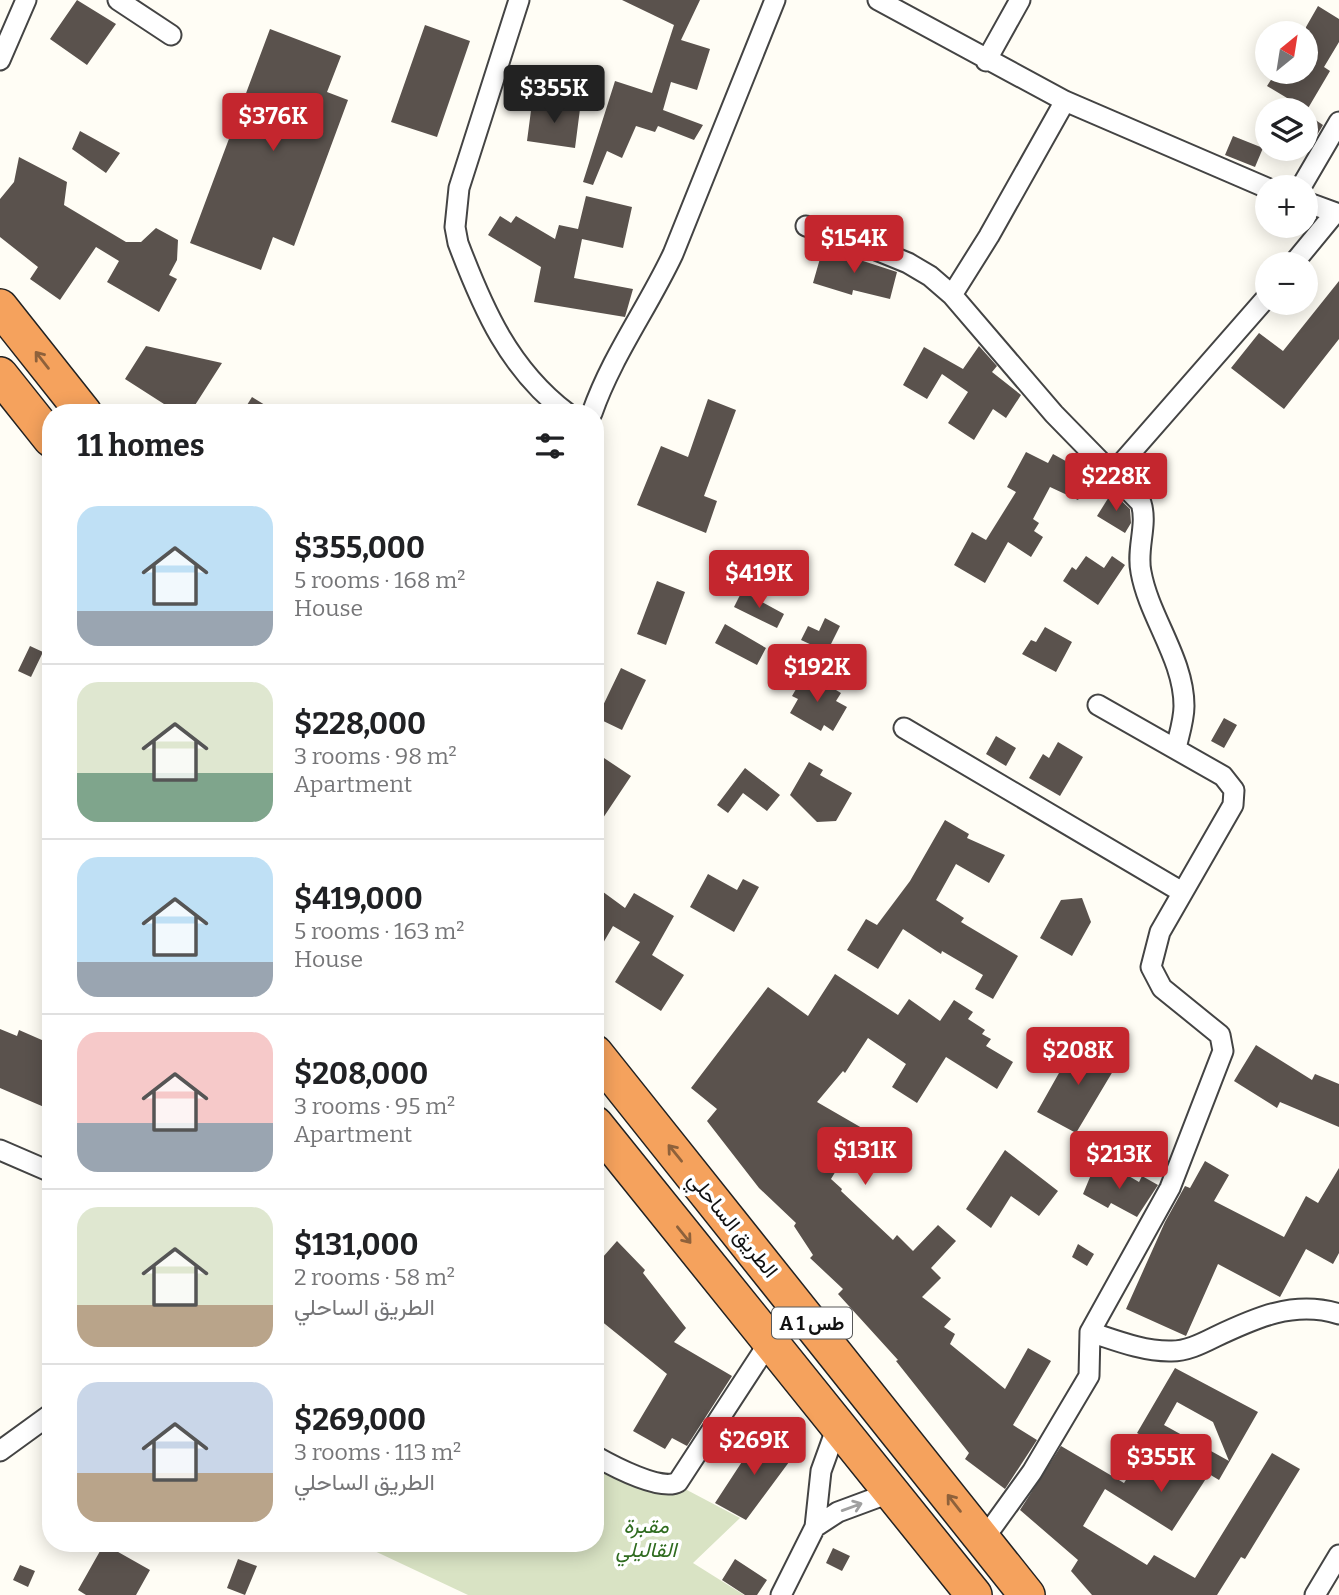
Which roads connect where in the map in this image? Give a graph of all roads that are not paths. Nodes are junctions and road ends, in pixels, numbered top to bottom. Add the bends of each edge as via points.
1 (26, 0) edge
2 (118, 0) edge
3 (519, 0) edge
4 (775, 0) edge
5 (878, 0) edge
6 (1020, 0) edge
7 (171, 36) dead end
8 (0, 60) edge
9 (986, 61) junction
10 (1065, 101) junction
11 (1339, 122) edge
12 (1308, 175) edge
13 (1255, 183) edge
14 (1318, 207) edge
15 (1337, 214) edge
16 (806, 226) dead end
17 (1304, 252) edge
18 (952, 295) junction
19 (0, 307) edge
20 (1255, 311) edge
21 (0, 374) edge
22 (76, 404) edge
23 (558, 404) edge
24 (595, 404) edge
25 (42, 428) edge
26 (1113, 473) junction
27 (1098, 705) dead end
28 (904, 729) dead end
29 (1175, 748) junction
30 (1182, 892) junction
31 (604, 1064) edge
32 (604, 1136) edge
33 (0, 1150) edge
34 (42, 1168) edge
35 (1339, 1314) edge
36 (1090, 1332) junction
37 (770, 1341) junction
38 (42, 1421) edge
39 (838, 1424) junction
40 (0, 1451) edge
41 (604, 1460) edge
42 (892, 1492) junction
43 (815, 1527) junction
44 (983, 1540) junction
45 (1339, 1555) edge
46 (781, 1595) edge
47 (974, 1595) edge
48 (1027, 1595) edge
49 (1315, 1595) edge

1 - 8 street
2 - 7 street
3 - 23 street via 459,188 455,227 494,331 522,369
4 - 24 street via 673,254 654,295 610,366
5 - 9 street
6 - 9 street
9 - 10 street
10 - 13 street
10 - 18 street
11 - 12 street
14 - 15 street
15 - 17 street
16 - 18 street via 908,263
18 - 26 street via 1054,414
22 -> 19 highway
20 - 26 street
21 - 25 highway
26 - 29 street via 1143,509 1142,579 1183,694
27 - 29 street
28 - 30 street
29 - 30 street via 1231,782 1235,798
30 - 36 street via 1160,932 1151,967 1162,988 1220,1035 1223,1051 1170,1188
44 -> 31 highway, الطريق الساحلي / A 1 طس
32 -> 37 highway, A 1 طس
33 - 34 street
35 - 36 street via 1295,1308 1171,1352 1144,1349
36 - 44 street via 1089,1376 1032,1472
37 - 39 highway, A 1 طس
37 - 41 street via 678,1482 659,1484
38 - 40 street
39 - 42 highway, A 1 طس
39 - 43 street via 821,1471
43 -> 42 street via 838,1512
42 - 47 highway, A 1 طس
43 - 46 street
44 - 48 highway, الطريق الساحلي / A 1 طس
45 - 49 street

